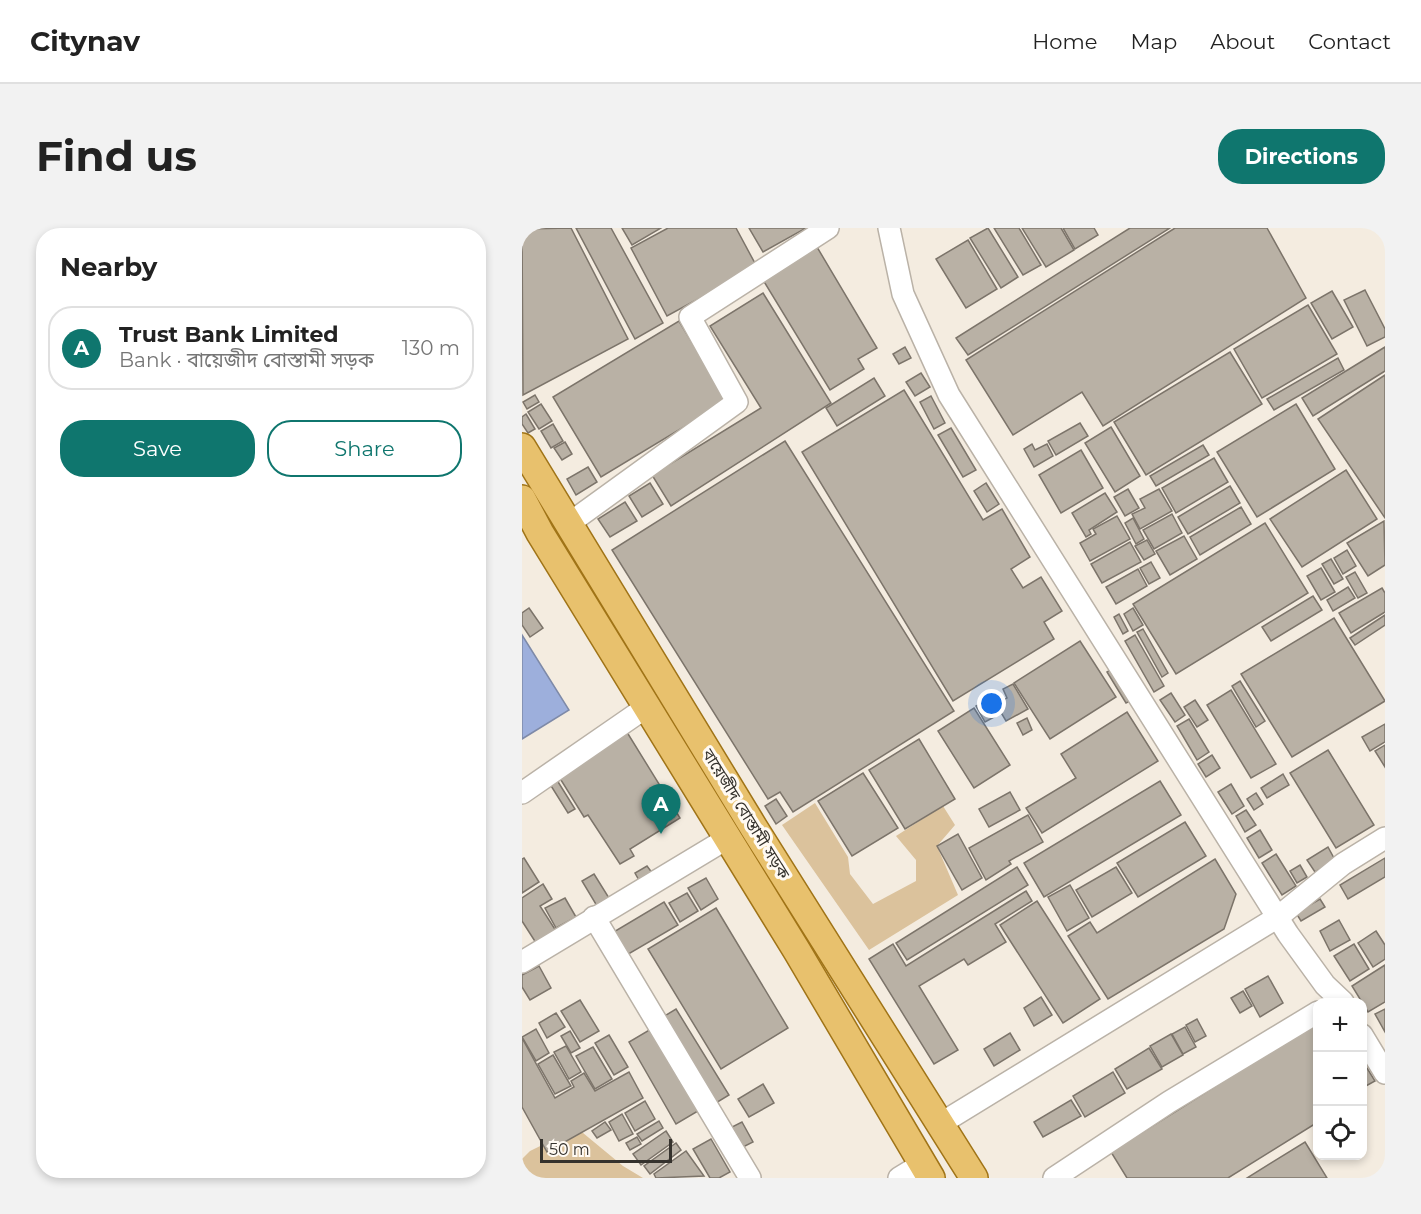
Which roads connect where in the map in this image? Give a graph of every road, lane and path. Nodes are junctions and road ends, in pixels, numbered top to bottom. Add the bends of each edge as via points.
1 (828, 228) edge
2 (889, 228) edge
3 (522, 447) edge
4 (522, 499) edge
5 (567, 525) junction
6 (648, 706) junction
7 (522, 793) edge
8 (728, 838) junction
9 (1385, 838) edge
10 (594, 917) junction
11 (1278, 917) junction
12 (522, 962) edge
13 (1336, 998) edge
14 (1313, 1014) edge
15 (1367, 1043) edge
16 (1385, 1073) edge
17 (940, 1124) junction
18 (927, 1171) edge
19 (750, 1178) edge
20 (898, 1178) edge
21 (974, 1178) edge
22 (1054, 1178) edge

1 - 5 street via 690,317 737,402
2 - 11 street via 903,294 949,395
3 - 5 main road, বায়েজীদ বোস্তামী সড়ক
4 - 6 main road, বায়েজীদ বোস্তামী সড়ক
5 - 17 main road, বায়েজীদ বোস্তামী সড়ক
6 - 7 street
6 - 8 main road, বায়েজীদ বোস্তামী সড়ক
8 - 10 street
8 - 18 main road, বায়েজীদ বোস্তামী সড়ক
9 - 11 street via 1343,864
10 - 12 street
10 - 19 street
11 - 13 street
11 - 17 street
14 - 22 street
15 - 16 street
17 - 21 main road, বায়েজীদ বোস্তামী সড়ক
18 - 20 street

